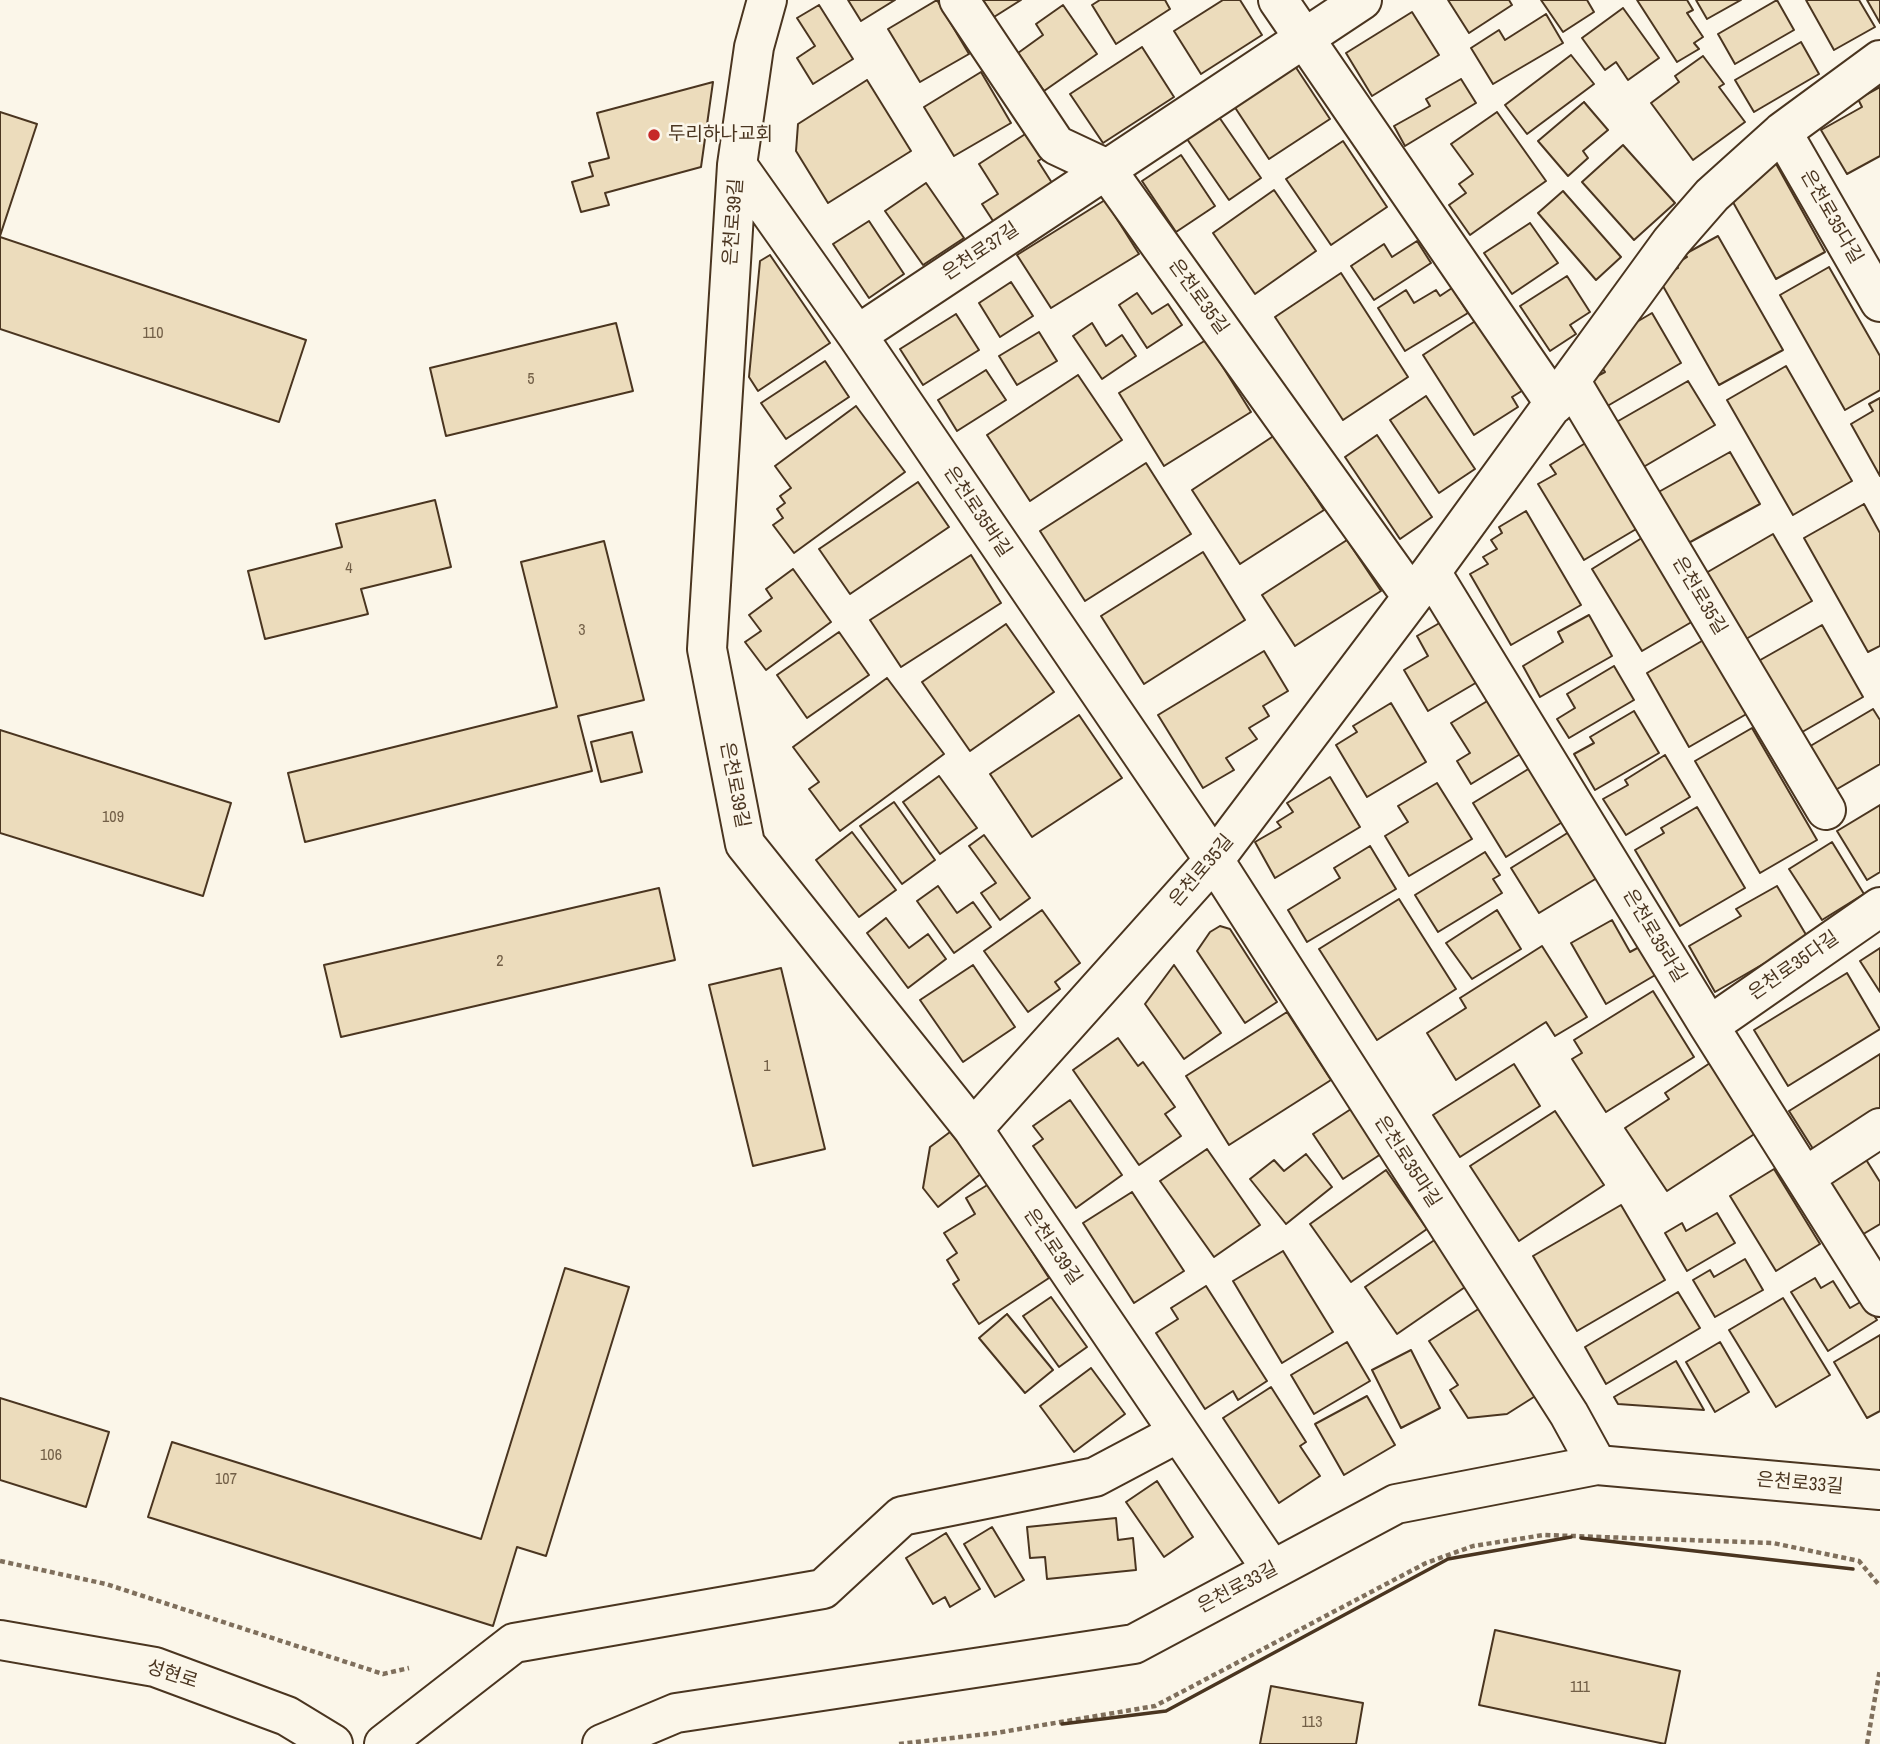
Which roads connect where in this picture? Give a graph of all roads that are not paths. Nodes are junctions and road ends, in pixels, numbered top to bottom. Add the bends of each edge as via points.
1 (767, 0) edge
2 (959, 0) edge
3 (1278, 0) edge
4 (1362, 0) edge
5 (1304, 39) junction
6 (1880, 60) edge
7 (1782, 132) junction
8 (737, 165) junction
9 (1105, 168) junction
10 (1880, 302) edge
11 (858, 335) junction
12 (1563, 393) junction
13 (1422, 585) junction
14 (1826, 810) dead end
15 (1214, 860) junction
16 (1880, 907) edge
17 (1709, 1026) junction
18 (1880, 1128) edge
19 (973, 1129) junction
20 (1805, 1177) junction
21 (1880, 1297) edge
22 (1178, 1433) junction
23 (1597, 1465) junction
24 (1876, 1490) edge
25 (1272, 1570) junction
26 (0, 1640) edge
27 (333, 1744) edge
28 (384, 1744) edge
29 (602, 1744) edge

1 - 8 street, 은천로39길 via 754,47
2 - 9 street via 1056,145
3 - 5 street
4 - 5 street, 은천로37길
5 - 9 street, 은천로37길
5 - 12 street, 은천로35길
6 - 7 street, 은천로35길
7 - 10 street, 은천로35다길
7 - 12 street, 은천로35길 via 1712,195 1671,242
8 - 11 street, 은천로35바길
8 - 19 street, 은천로39길 via 707,649 745,844
9 - 11 street, 은천로37길
9 - 13 street, 은천로35길
11 - 15 street, 은천로35바길
12 - 13 street, 은천로35길
12 - 14 street, 은천로35길
13 - 15 street, 은천로35길
13 - 17 street, 은천로35라길
15 - 19 street, 은천로35길
15 - 23 street, 은천로35마길 via 1569,1414
16 - 17 street, 은천로35다길
17 - 20 street, 은천로35라길
18 - 20 street
19 - 22 street, 은천로39길
20 - 21 street, 은천로35라길
22 - 25 street, 은천로39길
22 - 28 street via 1095,1477 902,1516 823,1590 514,1643
23 - 24 street, 은천로33길
23 - 25 street, 은천로33길 via 1396,1504
25 - 29 street, 은천로33길 via 1133,1644 676,1713
26 - 27 street, 성현로 via 155,1667 287,1716

